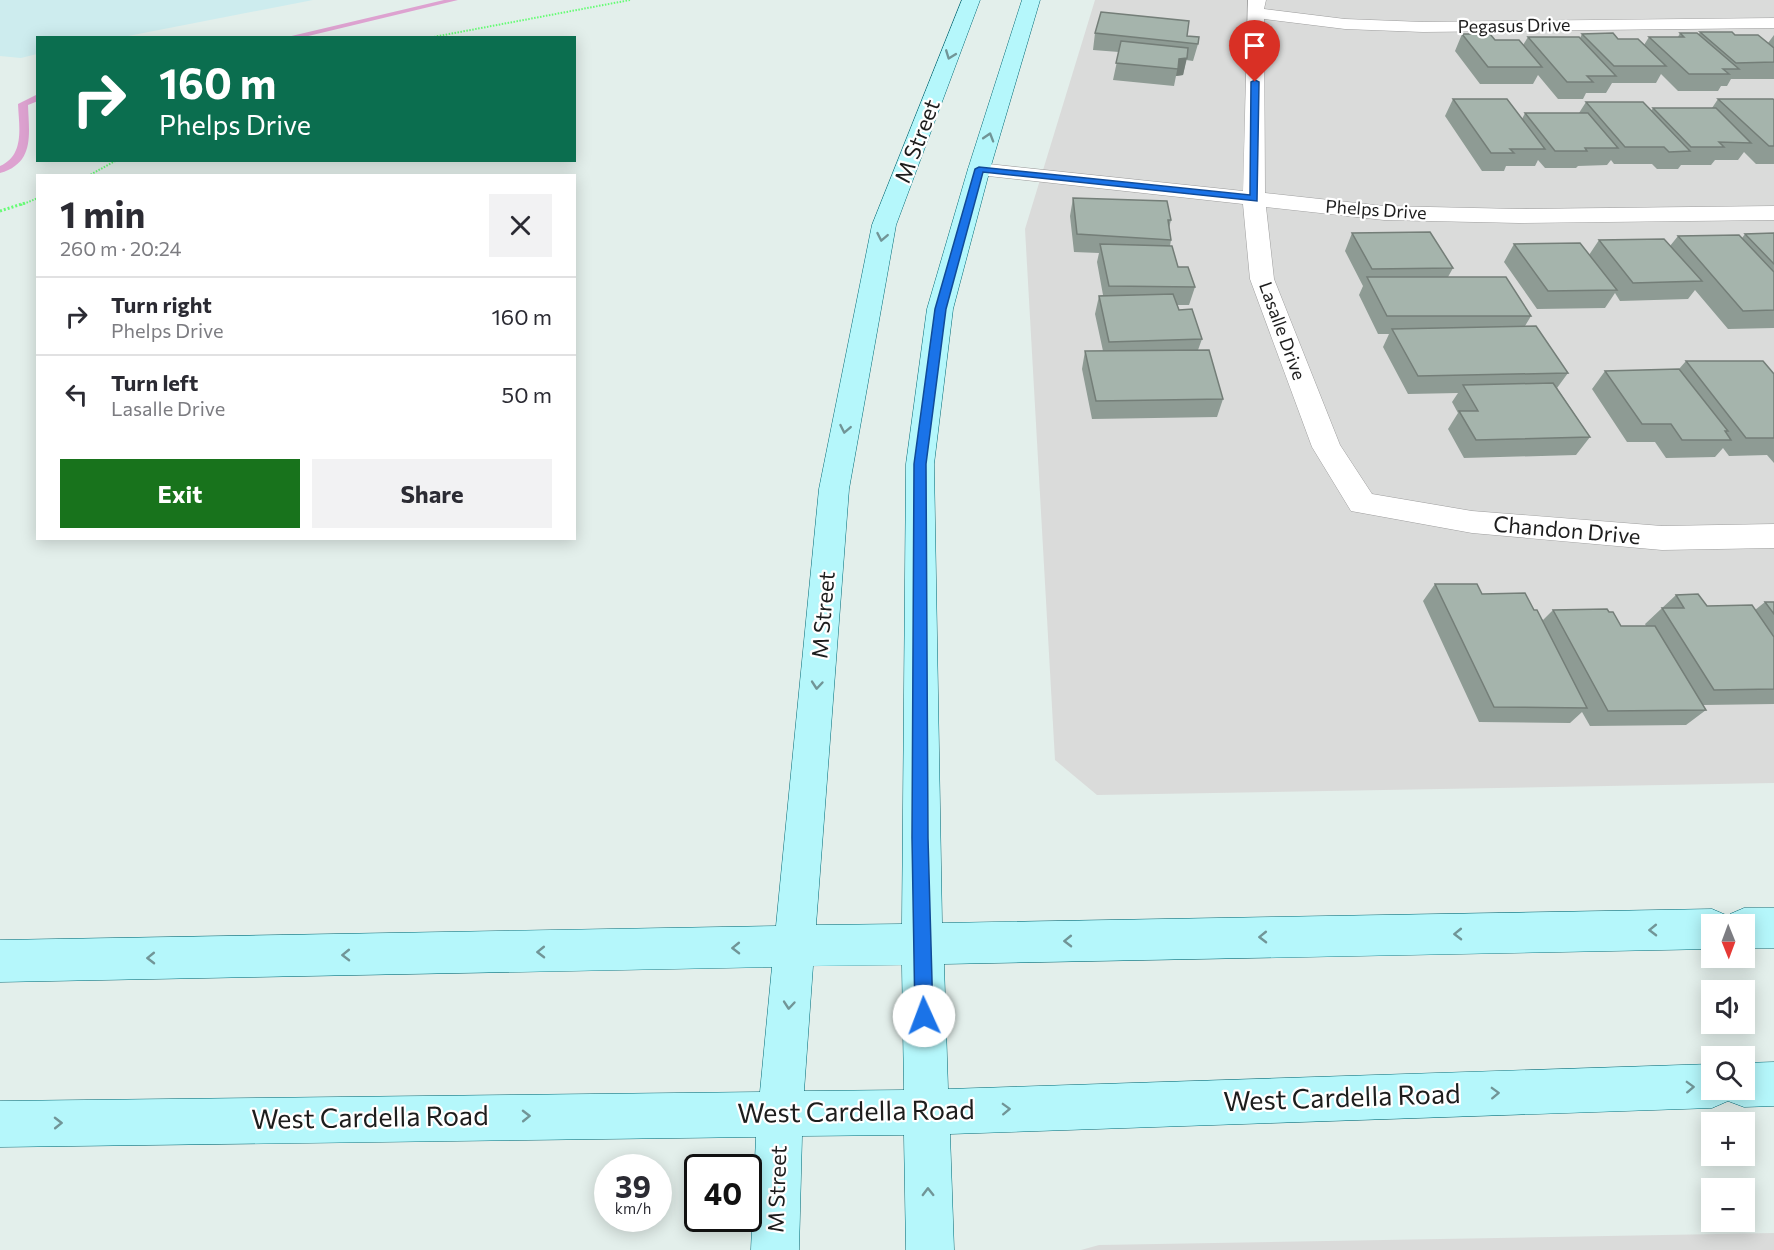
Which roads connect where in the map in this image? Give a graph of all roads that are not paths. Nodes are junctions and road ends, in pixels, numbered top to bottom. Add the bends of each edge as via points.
1 (971, 0) edge
2 (1031, 0) edge
3 (1256, 6) edge
4 (1774, 23) edge
5 (979, 169) junction
6 (1254, 199) junction
7 (1774, 213) edge
8 (1362, 503) joint
9 (1774, 536) edge
10 (1755, 928) edge
11 (1774, 928) edge
12 (1701, 929) edge
13 (922, 945) junction
14 (794, 947) junction
15 (0, 961) edge
16 (1774, 1084) edge
17 (1755, 1085) edge
18 (1701, 1086) edge
19 (927, 1112) junction
20 (780, 1113) junction
21 (0, 1124) edge
22 (775, 1250) edge
23 (930, 1250) edge

1 -> 14 street, M Street via 884,225 834,489
5 -> 2 street
3 - 4 street, Pegasus Drive via 1345,24 1424,27
3 - 6 street, Lasalle Drive
5 - 6 street, Phelps Drive
5 - 13 street via 940,309 920,464
6 - 7 street, Phelps Drive via 1384,213
6 - 8 street, Lasalle Drive via 1262,279 1326,447
8 - 9 street, Chandon Drive via 1472,522 1662,538
10 - 11 street
12 -> 13 street
13 - 14 street
13 - 19 street
14 -> 15 street
14 -> 20 street, M Street
16 - 17 street
19 -> 18 street, West Cardella Road
19 - 20 street, West Cardella Road
23 -> 19 street
21 -> 20 street, West Cardella Road
20 - 22 street, M Street

